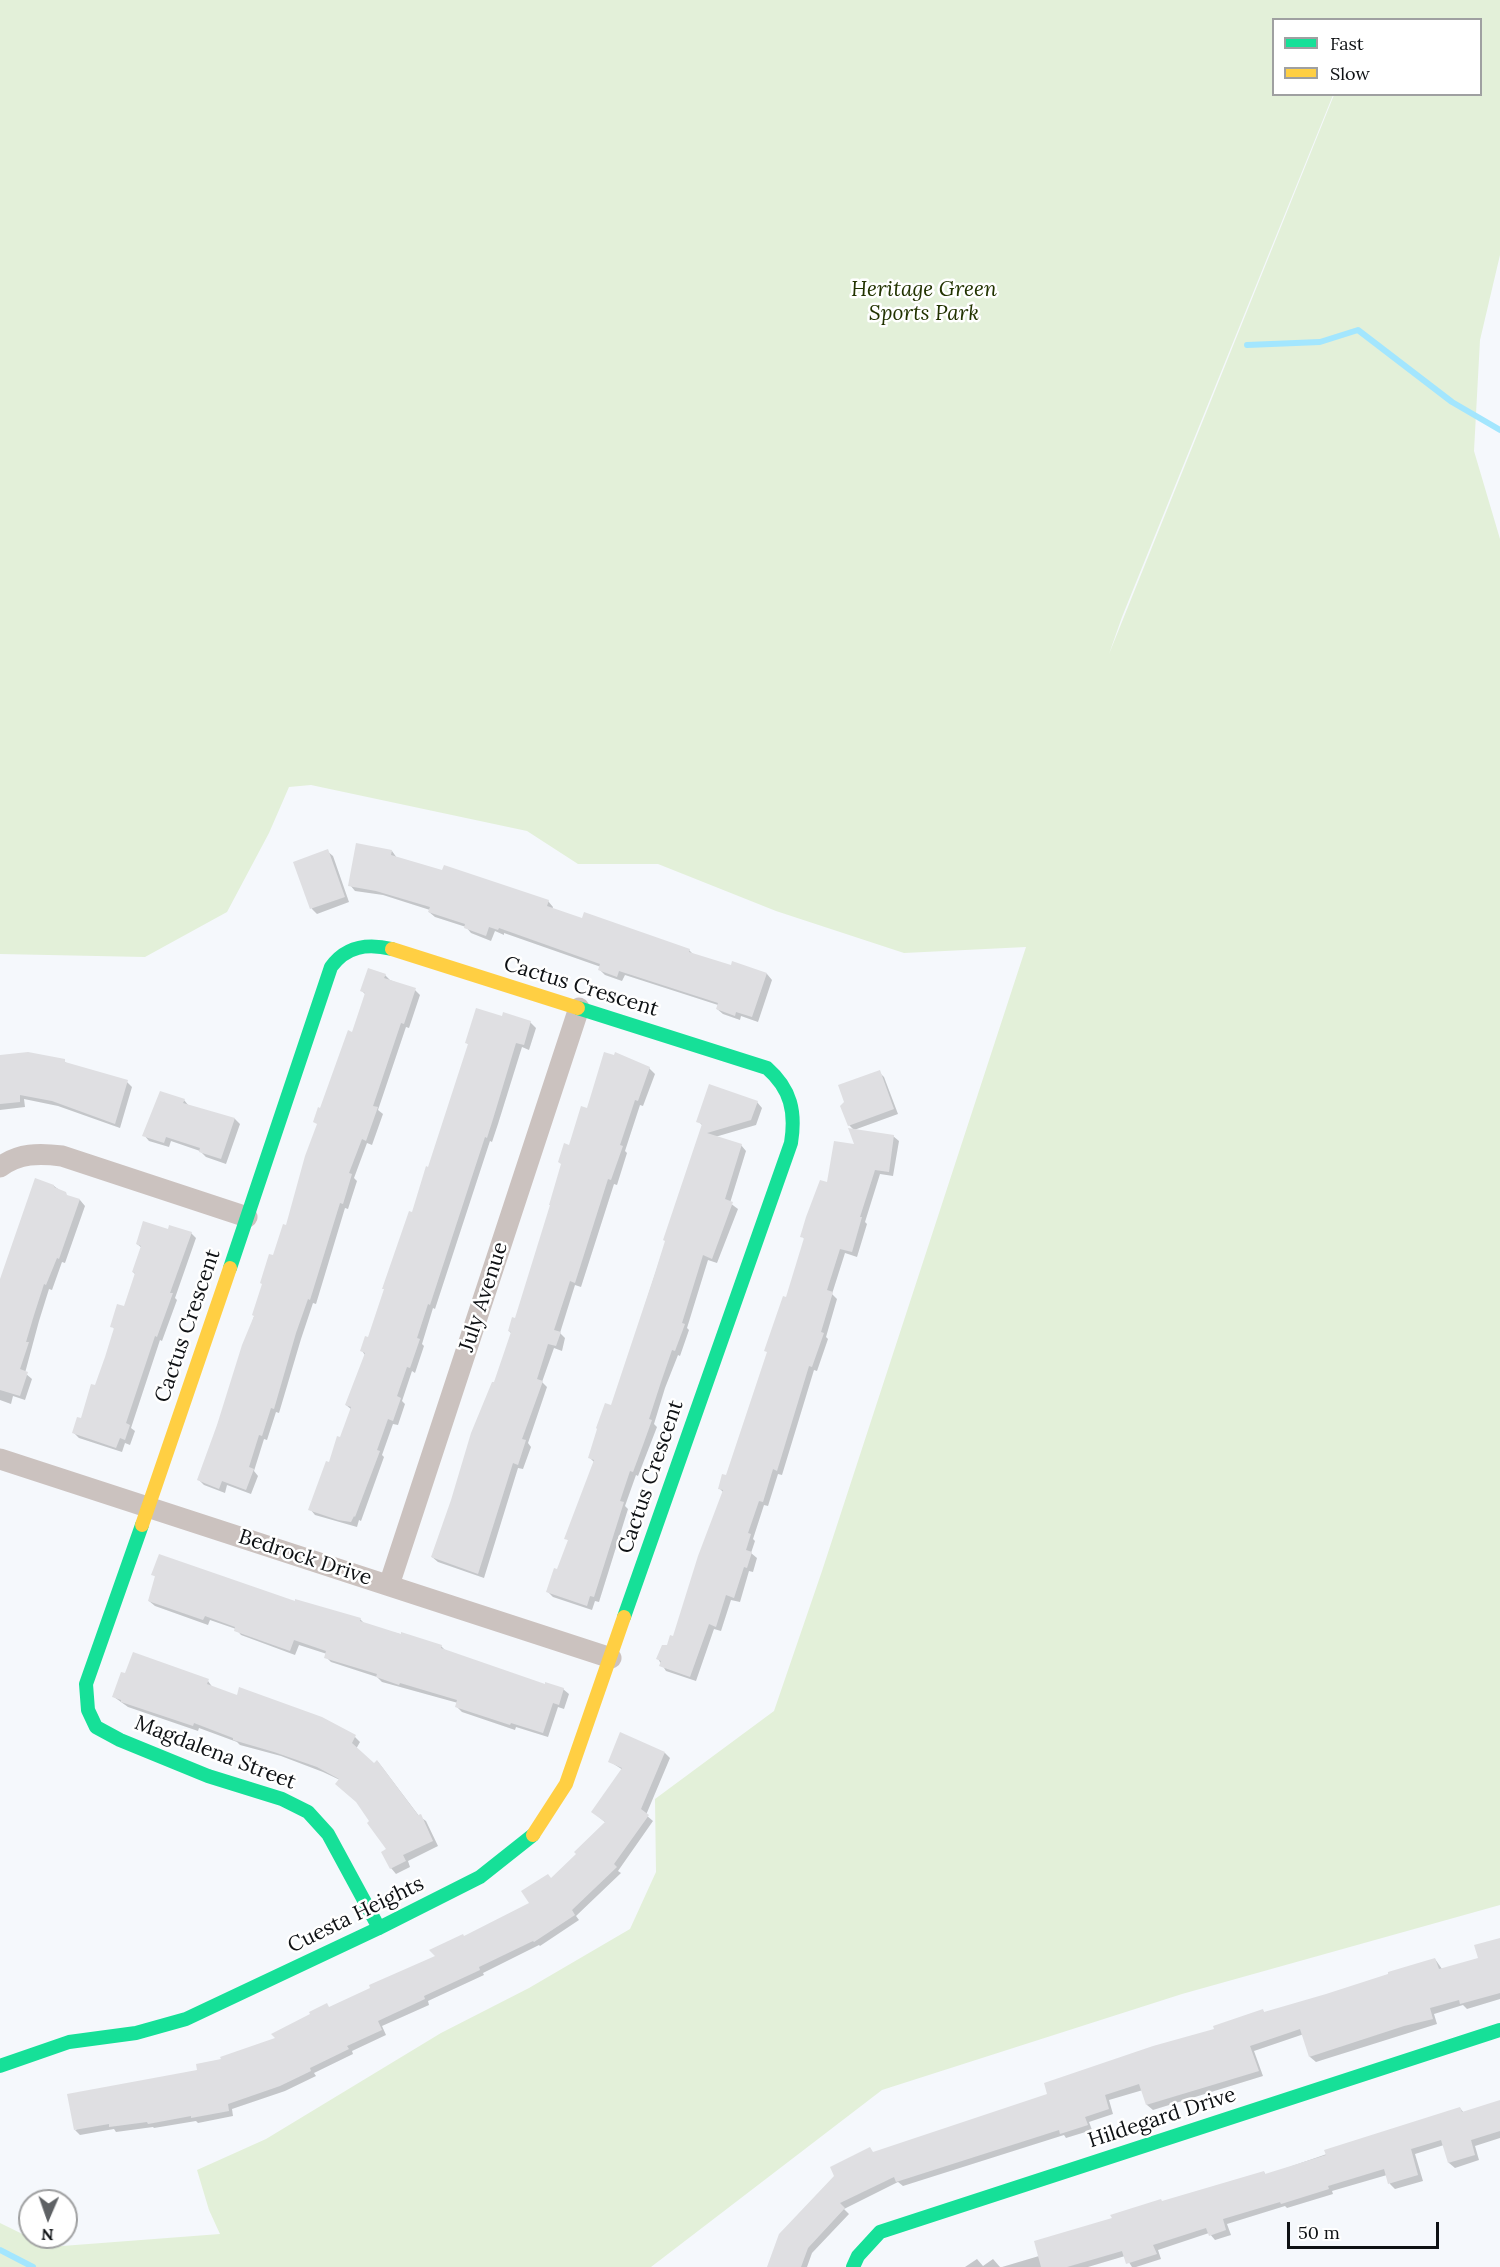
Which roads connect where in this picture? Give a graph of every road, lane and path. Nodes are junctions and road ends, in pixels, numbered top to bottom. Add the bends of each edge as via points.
1 (579, 1008) junction
2 (0, 1167) edge
3 (247, 1217) junction
4 (0, 1459) edge
5 (149, 1507) junction
6 (389, 1585) junction
7 (611, 1658) junction
8 (379, 1928) junction
9 (1500, 2030) edge
10 (0, 2066) edge
11 (853, 2267) edge

1 - 3 street, Cactus Crescent via 389,948 366,944 346,950 332,967
1 - 6 street, July Avenue
1 - 7 street, Cactus Crescent via 766,1068 786,1088 794,1110 791,1143
2 - 3 street via 24,1155 62,1156
3 - 5 street, Cactus Crescent
4 - 5 street, Bedrock Drive
5 - 6 street, Bedrock Drive
5 - 8 street, Magdalena Street via 86,1684 88,1710 96,1727 208,1776 282,1799 308,1812 328,1834
6 - 7 street, Bedrock Drive
7 - 8 street, Cuesta Heights via 566,1784 532,1836 480,1878
8 - 10 street, Cuesta Heights via 186,2019 136,2033 69,2042
9 - 11 street, Hildegard Drive via 880,2232

